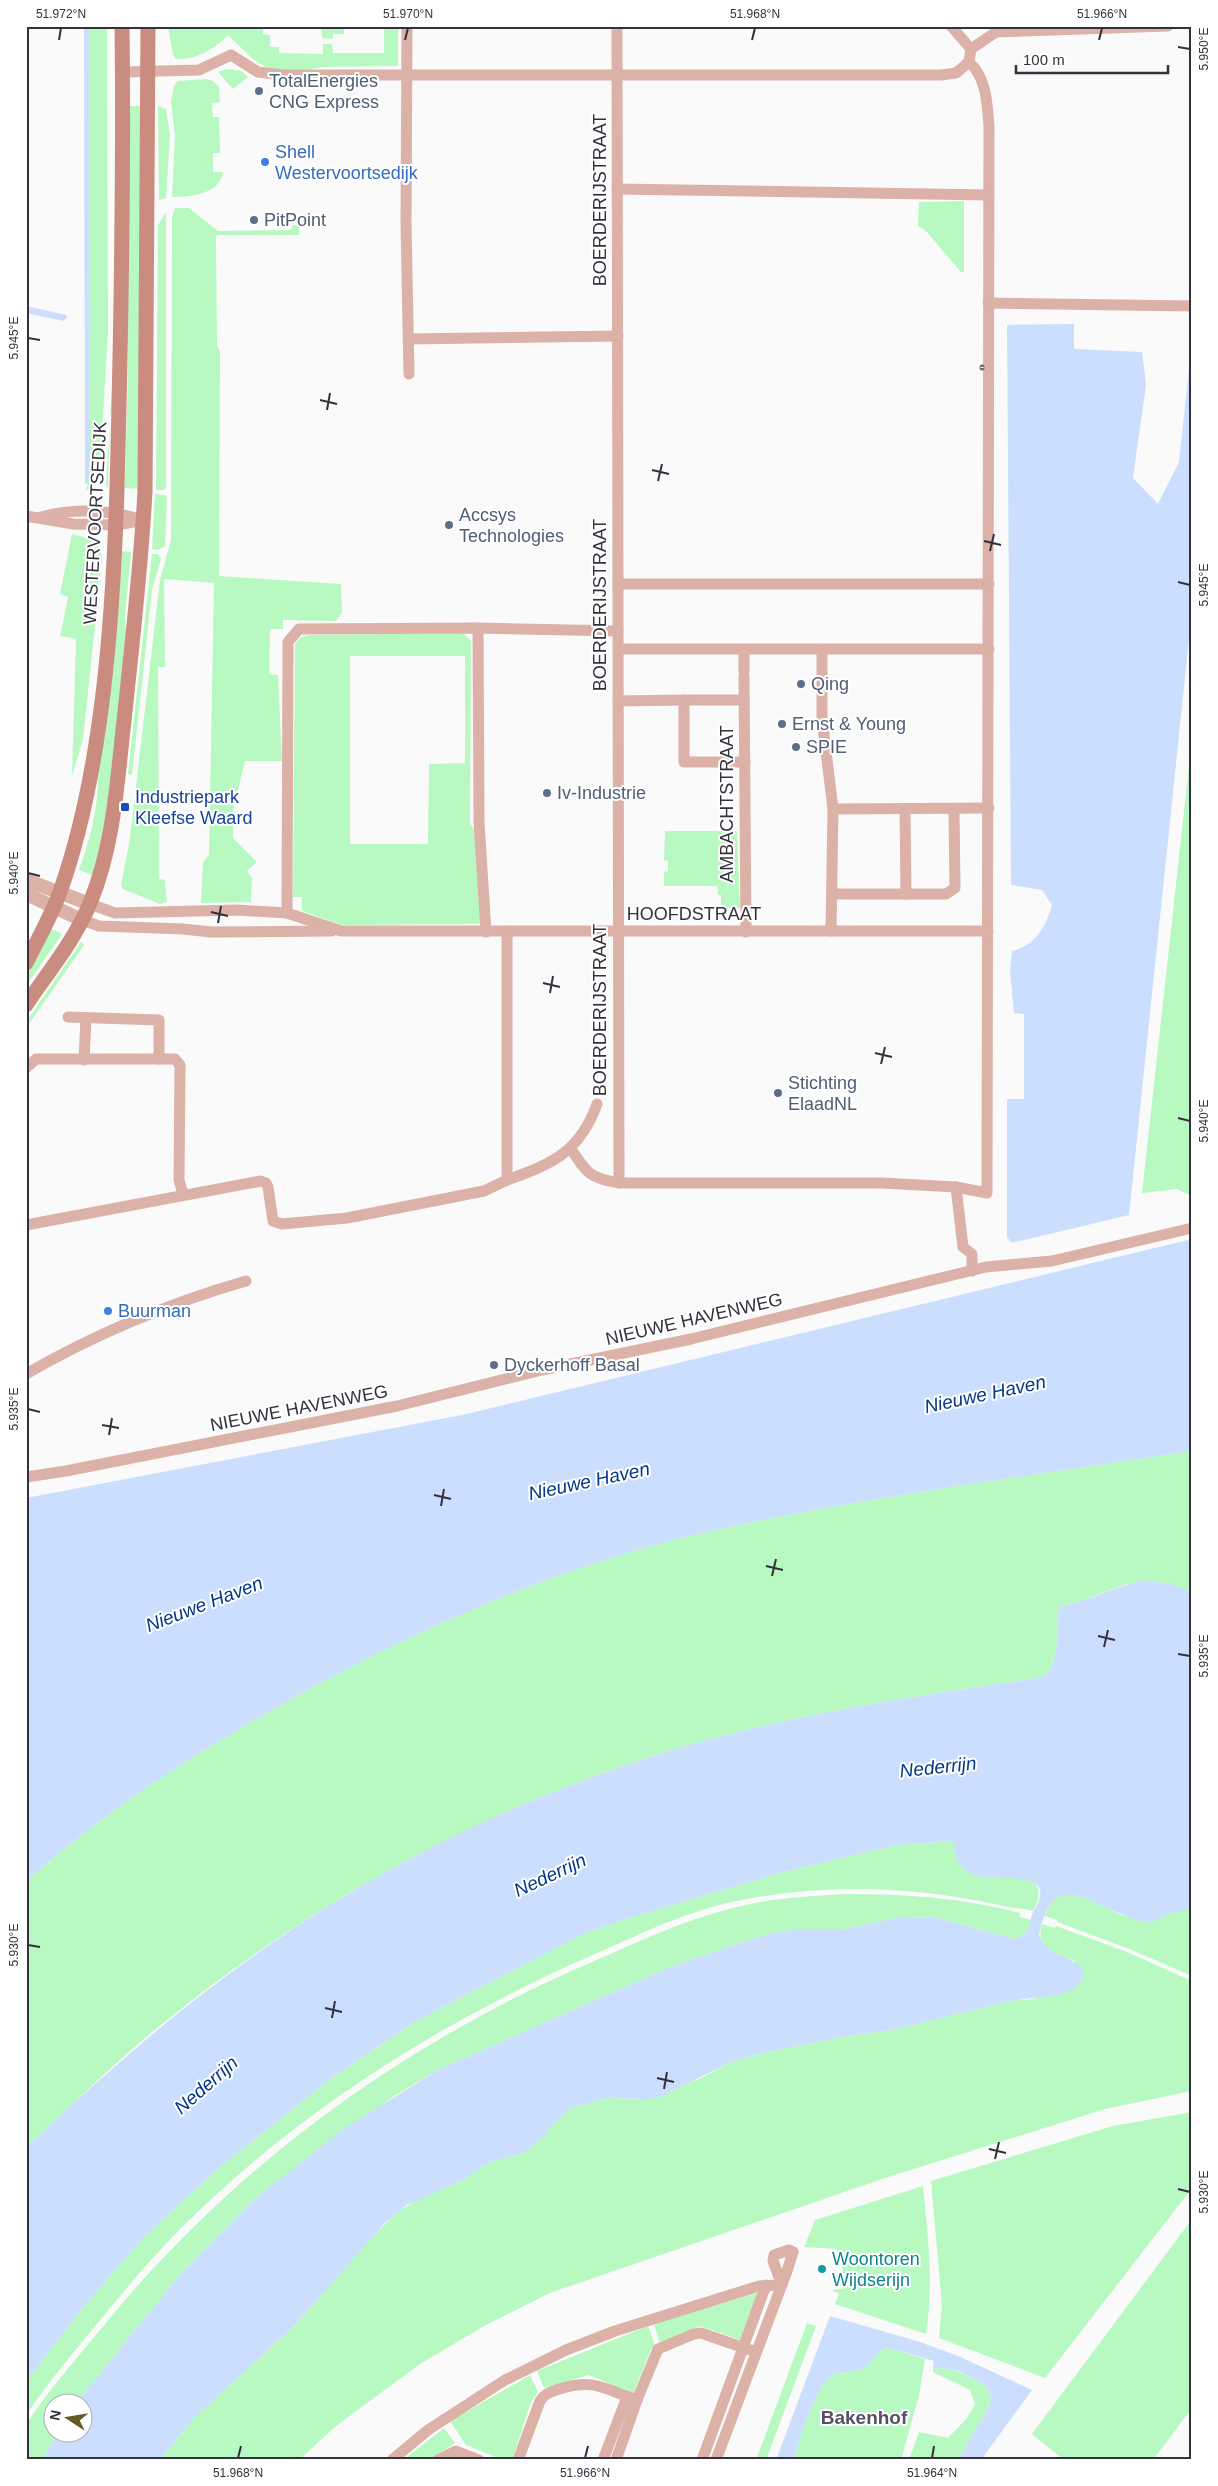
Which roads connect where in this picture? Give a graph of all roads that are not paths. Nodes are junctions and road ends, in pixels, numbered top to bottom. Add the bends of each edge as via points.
1 (122, 26) edge
2 (148, 26) edge
3 (407, 26) edge
4 (617, 26) edge
5 (951, 26) edge
6 (1168, 26) edge
7 (970, 49) junction
8 (969, 62) junction
9 (148, 71) junction
10 (122, 72) junction
11 (617, 76) junction
12 (407, 77) junction
13 (618, 189) junction
14 (989, 195) junction
15 (988, 303) junction
16 (1192, 306) edge
17 (618, 336) junction
18 (409, 339) junction
19 (409, 374) dead end
20 (26, 516) edge
21 (41, 517) junction
22 (117, 519) junction
23 (144, 520) junction
24 (618, 584) junction
25 (989, 584) junction
26 (478, 628) junction
27 (618, 631) junction
28 (619, 649) junction
29 (822, 649) junction
30 (989, 649) junction
31 (744, 650) junction
32 (684, 700) junction
33 (744, 700) junction
34 (618, 701) junction
35 (744, 762) junction
36 (989, 808) junction
37 (833, 809) junction
38 (905, 809) junction
39 (954, 809) junction
40 (26, 880) edge
41 (26, 894) edge
42 (832, 894) junction
43 (906, 894) junction
44 (57, 898) junction
45 (90, 904) junction
46 (183, 913) junction
47 (287, 913) junction
48 (82, 920) junction
49 (184, 929) junction
50 (341, 930) junction
51 (618, 931) junction
52 (831, 931) junction
53 (988, 931) junction
54 (486, 932) junction
55 (507, 932) junction
56 (746, 932) junction
57 (26, 963) edge
58 (26, 1005) edge
59 (68, 1017) dead end
60 (86, 1018) junction
61 (159, 1059) junction
62 (84, 1060) junction
63 (26, 1068) edge
64 (597, 1104) dead end
65 (572, 1149) junction
66 (507, 1180) junction
67 (619, 1183) junction
68 (956, 1187) junction
69 (183, 1194) junction
70 (26, 1225) edge
71 (1192, 1228) edge
72 (972, 1271) junction
73 (246, 1281) dead end
74 (26, 1374) edge
75 (26, 1477) edge
76 (766, 2286) junction
77 (743, 2347) junction
78 (756, 2352) junction
79 (632, 2399) junction
80 (392, 2460) edge
81 (438, 2460) edge
82 (479, 2460) edge
83 (518, 2460) edge
84 (603, 2460) edge
85 (616, 2460) edge
86 (702, 2460) edge
87 (716, 2460) edge

1 - 10 main road, WESTERVOORTSEDIJK
2 - 9 main road
3 - 12 street
4 - 11 street, BOERDERIJSTRAAT
5 - 7 street
6 - 7 street via 996,32
7 - 8 street
8 - 11 street via 956,73 941,76
8 - 14 street via 980,74 986,97 990,126
9 - 10 street
9 - 12 street via 199,70 231,55 258,72 282,75
9 - 23 main road
10 - 22 main road, WESTERVOORTSEDIJK via 122,319
11 - 12 street
11 - 13 street, BOERDERIJSTRAAT
12 - 18 street
13 - 14 street
13 - 17 street, BOERDERIJSTRAAT
14 - 15 street
15 - 16 street
15 - 25 street
17 - 18 street
17 - 24 street, BOERDERIJSTRAAT
18 - 19 street
20 - 21 street
21 - 22 street via 54,522
21 - 22 street via 97,512
22 - 23 street
22 - 44 main road, WESTERVOORTSEDIJK via 98,722 85,804
23 - 45 main road via 112,826
24 - 25 street
24 - 27 street, BOERDERIJSTRAAT
25 - 30 street
26 - 27 street
26 - 47 street via 299,629 288,642
26 - 54 street via 479,822
27 - 28 street, BOERDERIJSTRAAT
28 - 31 street
28 - 34 street, BOERDERIJSTRAAT
29 - 30 street
29 - 31 street
29 - 37 street via 822,719
30 - 36 street
31 - 33 street, AMBACHTSTRAAT
32 - 33 street
32 - 34 street
32 - 35 street via 684,762
33 - 35 street, AMBACHTSTRAAT
34 - 51 street, BOERDERIJSTRAAT
35 - 56 street, AMBACHTSTRAAT
36 - 39 street
36 - 53 street
37 - 38 street
37 - 42 street
38 - 39 street
38 - 43 street
39 - 43 street via 955,888 946,894
40 - 44 street
41 - 44 street
42 - 43 street
42 - 52 street
44 - 45 street
44 - 48 street
44 - 57 main road, WESTERVOORTSEDIJK
45 - 46 street via 115,913
45 - 48 main road
46 - 47 street, HOOFDSTRAAT
46 - 49 street
47 - 50 street, HOOFDSTRAAT
48 - 49 street via 99,926
48 - 58 main road
49 - 50 street, HOOFDSTRAAT via 225,932
50 - 54 street, HOOFDSTRAAT
51 - 55 street, HOOFDSTRAAT
51 - 56 street, HOOFDSTRAAT
51 - 67 street, BOERDERIJSTRAAT
52 - 53 street, HOOFDSTRAAT
52 - 56 street, HOOFDSTRAAT
53 - 68 street via 987,1194
54 - 55 street, HOOFDSTRAAT
55 - 66 street
59 - 60 street
60 - 61 street via 158,1020
60 - 62 street
61 - 62 street
61 - 69 street via 175,1059 180,1065 180,1180
62 - 63 street via 36,1060
64 - 65 street via 591,1121
65 - 66 street via 548,1165
65 - 67 street via 596,1179
66 - 69 street via 484,1191 347,1218 282,1224 276,1224 271,1216 266,1183
67 - 68 street via 882,1183
68 - 72 street via 963,1247 972,1254
69 - 70 street
71 - 72 street, NIEUWE HAVENWEG via 1052,1261 1013,1263
72 - 75 street, NIEUWE HAVENWEG via 397,1406
73 - 74 street via 125,1325
76 - 77 street
76 - 78 street via 782,2285
76 - 80 street via 615,2331 566,2350 505,2380 428,2430
77 - 78 street
77 - 79 street via 701,2333 658,2349
77 - 86 street
78 - 87 street
79 - 83 street via 590,2383 574,2384 543,2395
79 - 84 street
79 - 85 street
81 - 82 street via 456,2451

